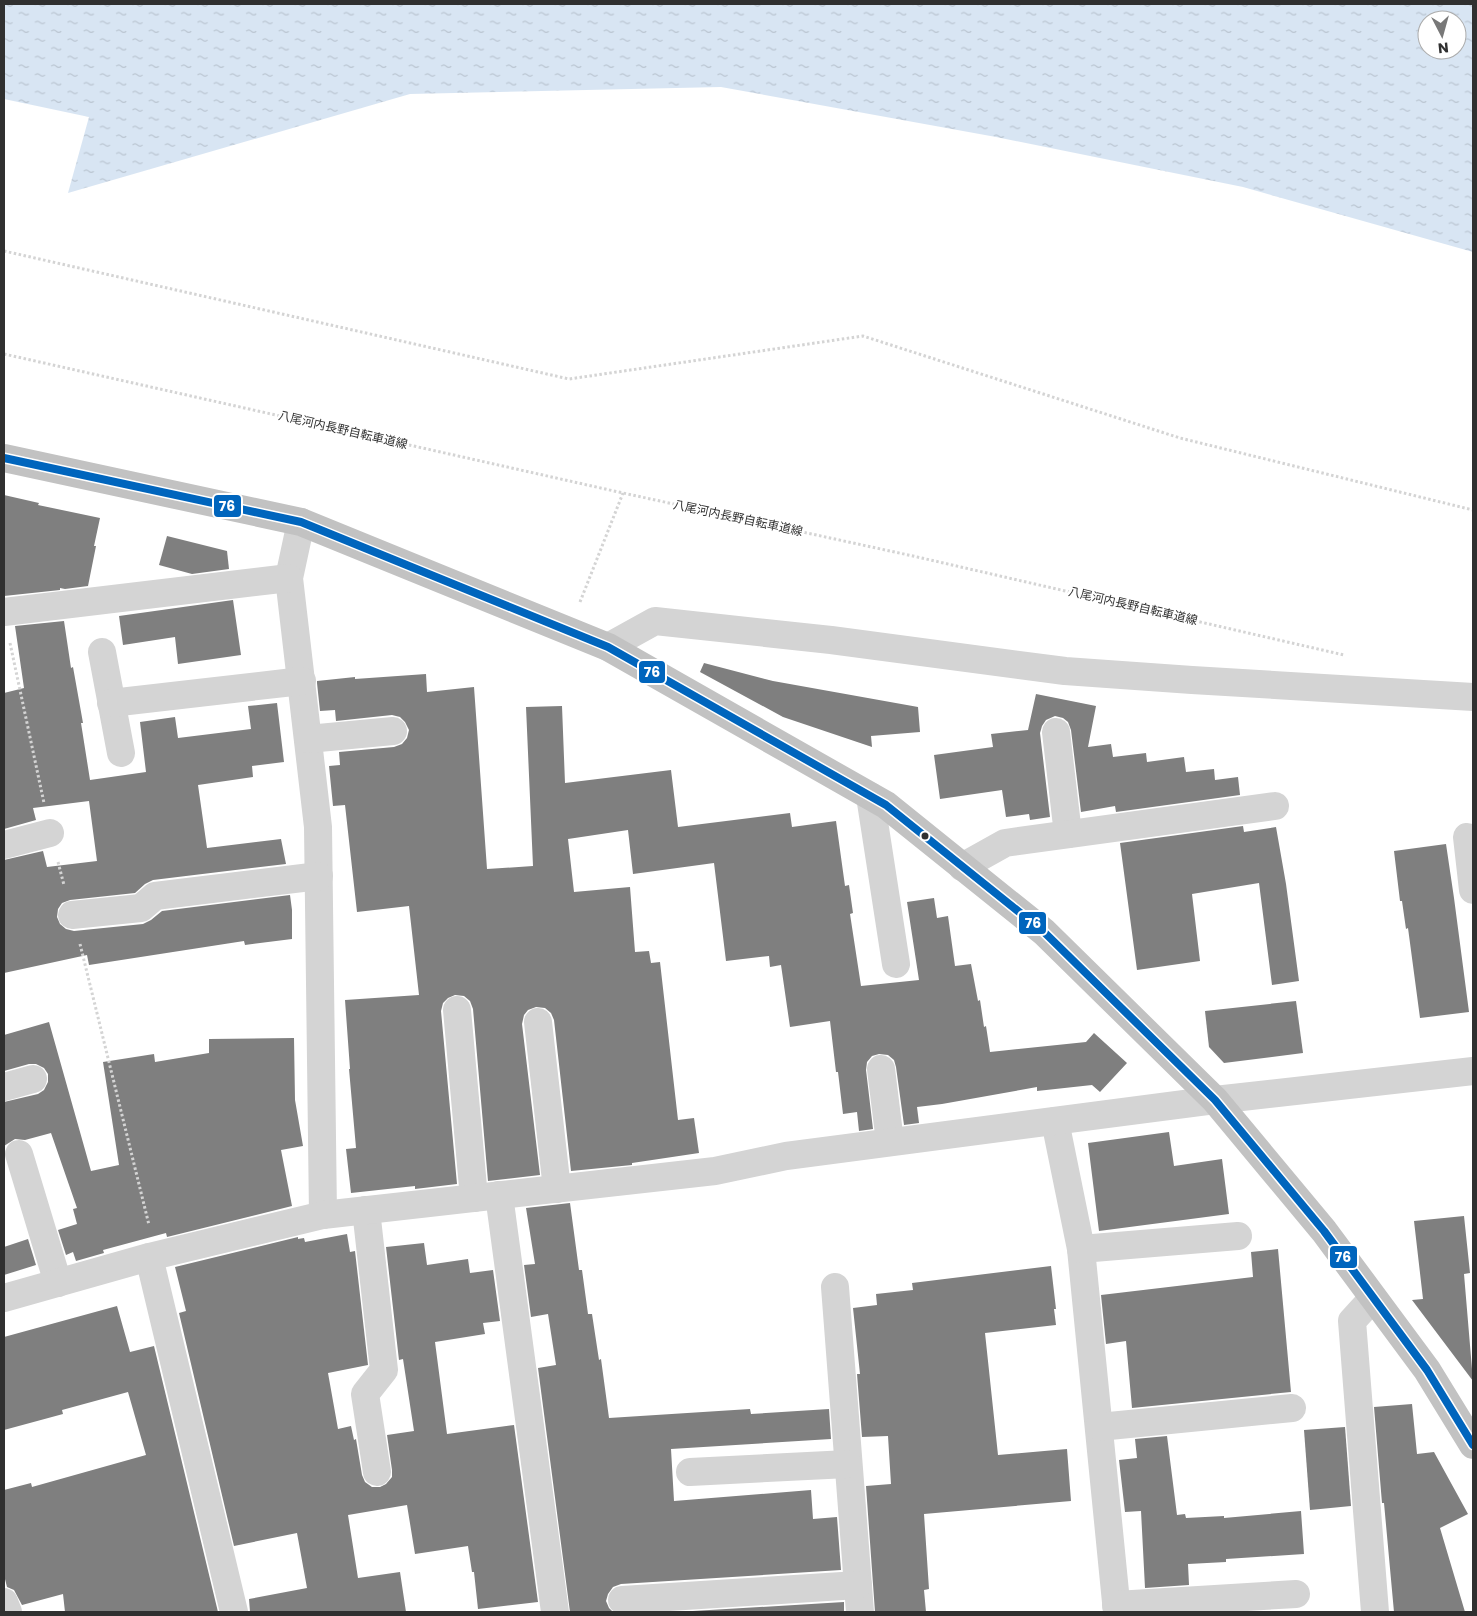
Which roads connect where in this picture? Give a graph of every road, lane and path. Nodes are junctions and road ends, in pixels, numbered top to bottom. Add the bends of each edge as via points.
1 (4, 251) edge
2 (4, 354) edge
3 (4, 458) edge
4 (624, 493) junction
5 (1473, 510) edge
6 (301, 522) junction
7 (289, 578) junction
8 (579, 604) dead end
9 (4, 612) edge
10 (608, 647) junction
11 (102, 652) dead end
12 (1352, 657) dead end
13 (302, 681) junction
14 (1473, 697) edge
15 (111, 703) junction
16 (393, 731) dead end
17 (1056, 732) dead end
18 (308, 739) junction
19 (121, 753) dead end
20 (870, 796) junction
21 (1275, 806) dead end
22 (50, 833) dead end
23 (1068, 834) junction
24 (1467, 836) dead end
25 (4, 845) edge
26 (962, 867) junction
27 (319, 876) junction
28 (1473, 890) edge
29 (72, 915) dead end
30 (896, 964) dead end
31 (457, 1010) dead end
32 (538, 1022) dead end
33 (881, 1069) dead end
34 (1473, 1071) edge
35 (32, 1079) dead end
36 (4, 1087) edge
37 (1215, 1100) junction
38 (1055, 1121) junction
39 (890, 1142) junction
40 (20, 1154) dead end
41 (557, 1189) junction
42 (486, 1197) junction
43 (366, 1210) junction
44 (323, 1215) junction
45 (1238, 1236) dead end
46 (1081, 1249) junction
47 (149, 1256) junction
48 (58, 1283) junction
49 (835, 1287) dead end
50 (4, 1298) edge
51 (1373, 1298) junction
52 (1292, 1408) dead end
53 (1099, 1427) junction
54 (1473, 1445) edge
55 (848, 1464) junction
56 (378, 1472) dead end
57 (690, 1472) dead end
58 (858, 1585) junction
59 (1296, 1594) dead end
60 (622, 1600) dead end
61 (4, 1602) edge
62 (1117, 1609) edge
63 (8, 1612) edge
64 (234, 1612) edge
65 (555, 1612) edge
66 (860, 1612) edge
67 (1375, 1612) edge

1 - 5 path via 569,379 863,336 1180,438
2 - 4 path, 八尾河内長野自転車道線
3 - 6 highway
4 - 8 path
4 - 12 path, 八尾河内長野自転車道線
6 - 7 street
6 - 10 highway
7 - 9 street
7 - 13 street
10 - 14 street via 656,621 1065,670
10 - 20 highway
11 - 15 street
13 - 15 street
13 - 18 street
15 - 19 street
16 - 18 street
17 - 23 street
18 - 27 street via 318,827
20 - 26 highway via 886,805
20 - 30 street
21 - 23 street
22 - 25 street
23 - 26 street via 1005,842
24 - 28 street
26 - 37 highway via 1044,932
27 - 29 street via 155,896 141,908
27 - 44 street
31 - 42 street
32 - 41 street
33 - 39 street
34 - 37 street
35 - 36 street
37 - 38 street
37 - 51 highway via 1324,1231
38 - 39 street
38 - 46 street
39 - 41 street via 786,1156 715,1171
40 - 48 street
41 - 42 street
42 - 43 street
42 - 65 street
43 - 44 street
43 - 56 street via 384,1370 365,1394
44 - 47 street
45 - 46 street
46 - 53 street
47 - 48 street
47 - 64 street
48 - 50 street
49 - 55 street
51 - 54 highway via 1427,1370
51 - 67 street via 1352,1320
52 - 53 street
53 - 62 street
55 - 57 street
55 - 58 street
58 - 60 street
58 - 66 street
59 - 62 street
61 - 63 street

